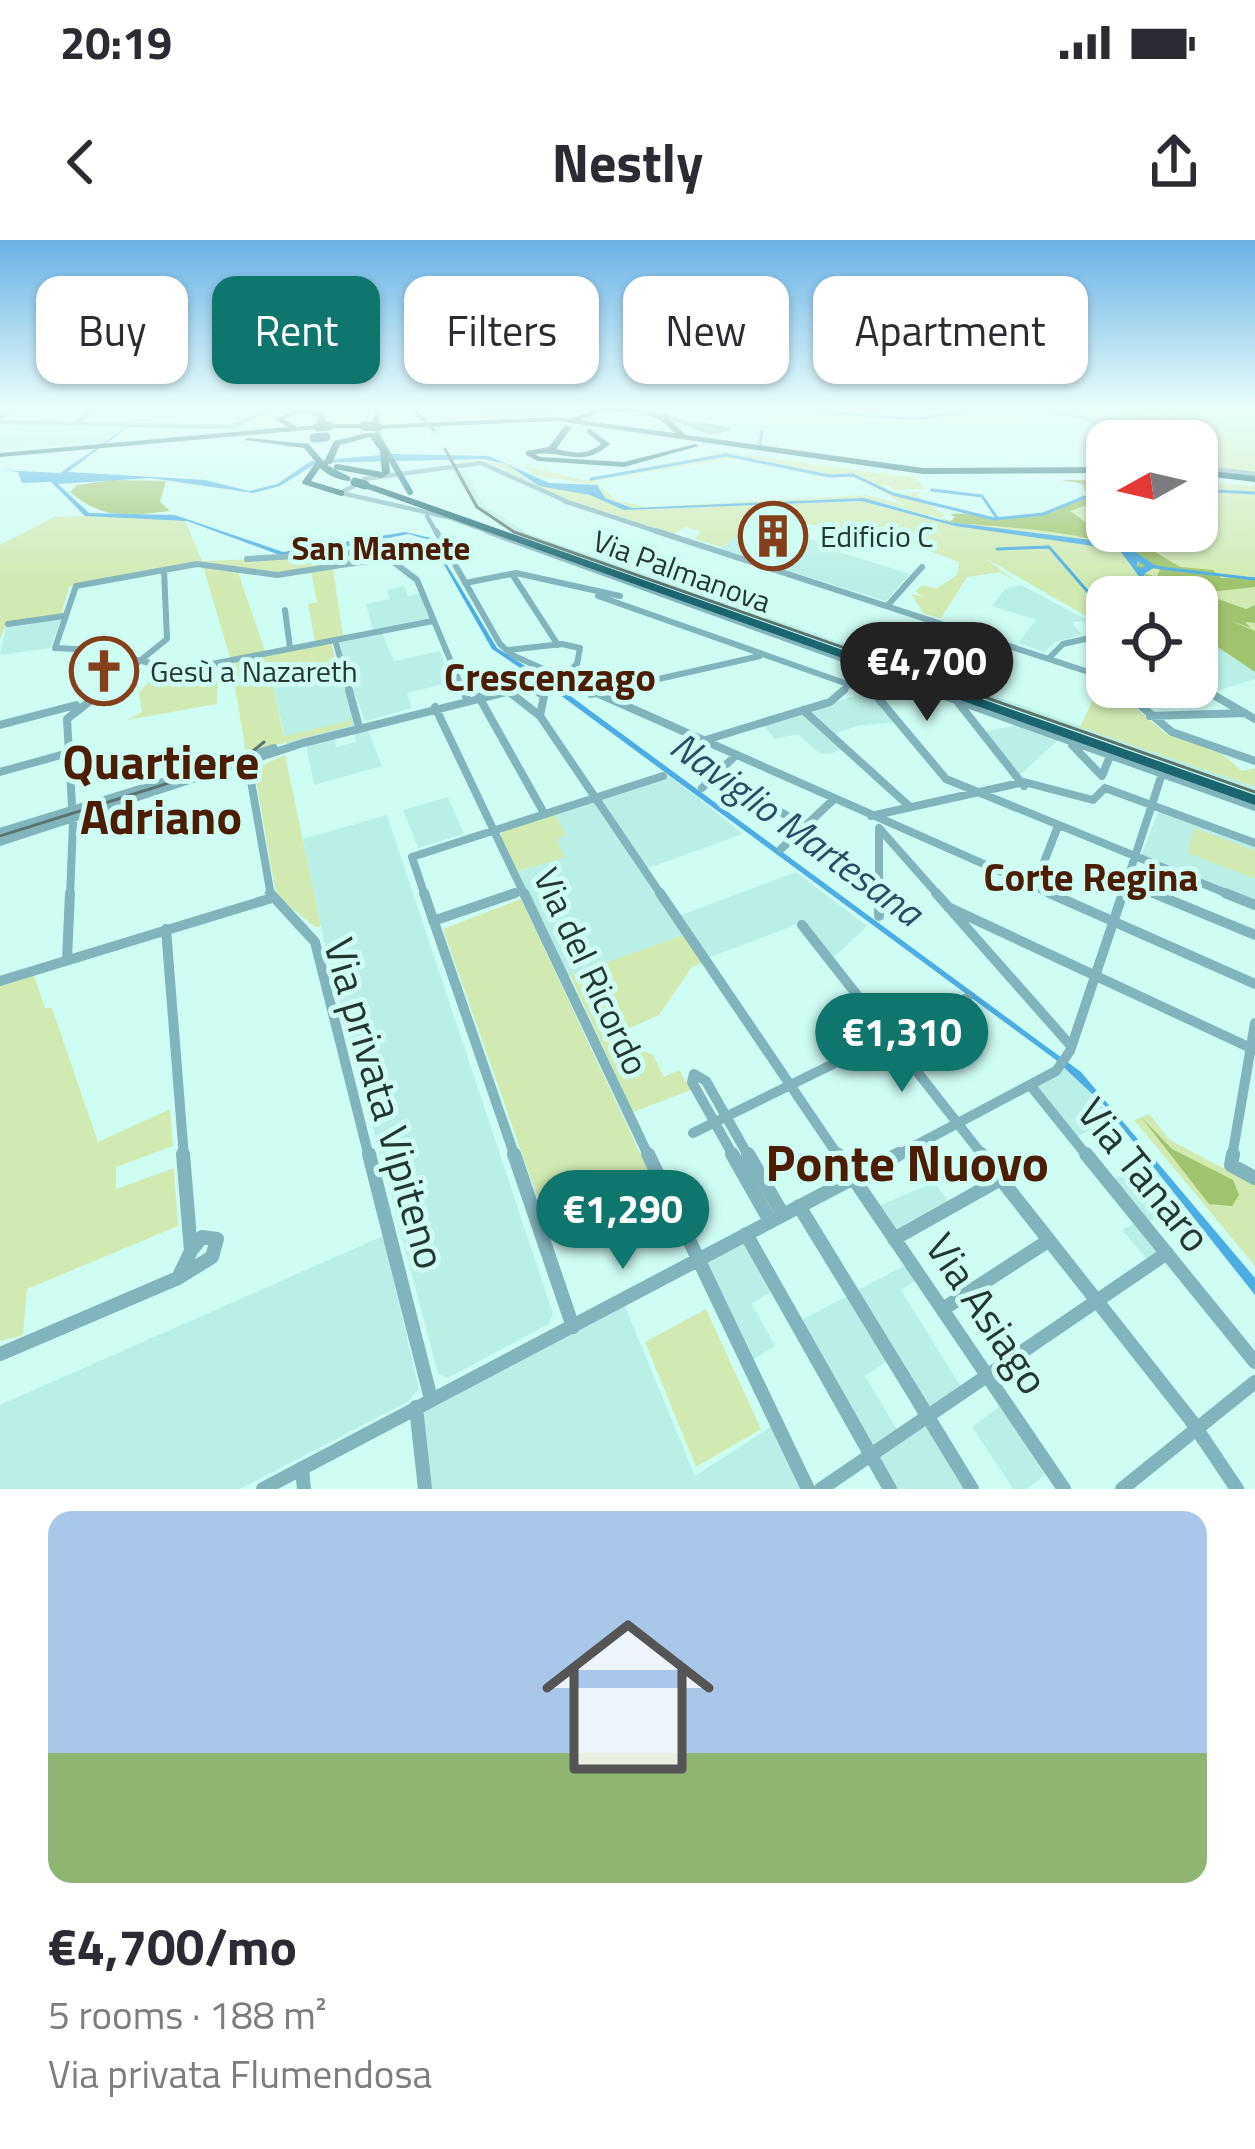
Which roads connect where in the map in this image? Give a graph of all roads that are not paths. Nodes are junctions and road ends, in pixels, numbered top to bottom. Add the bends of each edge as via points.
1 (318, 467) edge
2 (332, 467) edge
3 (388, 467) edge
4 (455, 467) edge
5 (494, 467) edge
6 (867, 467) edge
7 (908, 467) edge
8 (1086, 473) edge
9 (1086, 473) edge
10 (389, 474) junction
11 (1218, 474) edge
12 (1255, 478) edge
13 (357, 485) junction
14 (409, 495) junction
15 (431, 518) junction
16 (386, 558) junction
17 (247, 559) dead end
18 (922, 567) dead end
19 (164, 570) junction
20 (512, 574) junction
21 (465, 583) junction
22 (598, 596) dead end
23 (620, 596) dead end
24 (888, 605) junction
25 (285, 610) dead end
26 (64, 616) junction
27 (434, 621) junction
28 (740, 623) junction
29 (8, 625) dead end
30 (1086, 639) edge
31 (334, 640) junction
32 (719, 641) junction
33 (558, 645) junction
34 (290, 648) junction
35 (514, 652) junction
36 (760, 656) junction
37 (1050, 657) junction
38 (139, 663) junction
39 (871, 670) junction
40 (1086, 670) edge
41 (548, 674) junction
42 (560, 680) junction
43 (530, 684) junction
44 (851, 687) junction
45 (508, 691) junction
46 (866, 691) junction
47 (596, 693) junction
48 (479, 697) junction
49 (1218, 697) edge
50 (467, 699) junction
51 (957, 701) junction
52 (435, 707) junction
53 (75, 708) junction
54 (1141, 708) edge
55 (802, 710) junction
56 (1245, 713) junction
57 (540, 716) junction
58 (1150, 716) junction
59 (1255, 719) edge
60 (0, 725) edge
61 (358, 727) junction
62 (1067, 740) junction
63 (303, 742) junction
64 (699, 742) junction
65 (266, 751) junction
66 (68, 753) junction
67 (1111, 755) junction
68 (734, 757) junction
69 (236, 759) junction
70 (1255, 761) edge
71 (248, 764) junction
72 (0, 772) edge
73 (1162, 774) junction
74 (716, 775) junction
75 (662, 776) dead end
76 (1023, 785) junction
77 (702, 788) dead end
78 (978, 793) junction
79 (595, 796) junction
80 (833, 800) junction
81 (1255, 801) edge
82 (1151, 804) junction
83 (909, 806) junction
84 (544, 813) junction
85 (72, 815) junction
86 (877, 822) junction
87 (1055, 823) junction
88 (805, 826) junction
89 (491, 830) junction
90 (0, 837) edge
91 (1255, 843) edge
92 (781, 849) dead end
93 (1134, 857) junction
94 (1126, 882) junction
95 (1034, 888) junction
96 (520, 891) junction
97 (271, 896) junction
98 (1255, 905) edge
99 (948, 907) junction
100 (879, 916) dead end
101 (433, 921) junction
102 (1113, 922) junction
103 (802, 925) dead end
104 (166, 929) junction
105 (1255, 935) edge
106 (67, 959) junction
107 (1095, 974) junction
108 (0, 981) edge
109 (1255, 984) edge
110 (968, 998) dead end
111 (1255, 1023) edge
112 (888, 1037) junction
113 (1071, 1048) junction
114 (1253, 1049) edge
115 (790, 1085) junction
116 (1030, 1085) junction
117 (1250, 1086) edge
118 (720, 1120) junction
119 (954, 1123) junction
120 (693, 1133) dead end
121 (854, 1178) junction
122 (1255, 1178) edge
123 (999, 1180) junction
124 (799, 1206) junction
125 (777, 1218) junction
126 (195, 1233) junction
127 (746, 1234) junction
128 (894, 1239) junction
129 (1048, 1241) junction
130 (1167, 1252) junction
131 (194, 1256) junction
132 (697, 1260) junction
133 (1096, 1300) junction
134 (943, 1309) junction
135 (572, 1327) junction
136 (0, 1354) edge
137 (1255, 1362) edge
138 (987, 1375) junction
139 (1255, 1382) edge
140 (424, 1403) junction
141 (929, 1418) junction
142 (1197, 1429) junction
143 (872, 1456) junction
144 (302, 1468) junction
145 (263, 1489) edge
146 (304, 1489) edge
147 (425, 1489) edge
148 (808, 1489) edge
149 (821, 1489) edge
150 (890, 1489) edge
151 (972, 1489) edge
152 (1064, 1489) edge
153 (1122, 1489) edge
154 (1237, 1489) edge

1 - 13 highway via 305,479 326,488
2 - 13 highway, Via Palmanova
3 - 10 highway
4 - 10 street
5 - 24 street via 580,507
6 - 9 highway via 937,477
7 - 8 highway
10 - 13 highway
10 - 13 street
10 - 14 highway
11 - 12 highway
13 - 14 highway, Via Palmanova
13 - 15 street, Via Palmanova
13 - 81 highway, Via Palmanova
14 - 81 highway, Via Palmanova
15 - 21 street
15 - 28 street, Via Palmanova
16 - 17 street via 365,549
16 - 19 street via 281,575 208,564
16 - 27 street via 416,579
18 - 24 street
19 - 26 street via 74,587
19 - 38 street via 168,636
20 - 21 street
20 - 23 street
20 - 33 street
21 - 35 street
22 - 32 street
24 - 37 street
25 - 34 street
26 - 29 street
26 - 38 street via 59,646
27 - 31 street
27 - 50 street
28 - 32 street
28 - 39 street, Via Palmanova
30 - 37 street
31 - 34 street
31 - 61 street
32 - 36 street
33 - 35 street
33 - 42 street via 581,648
34 - 38 street via 183,670
35 - 41 street
36 - 44 street
36 - 47 street
37 - 40 street
38 - 53 street
39 - 44 street
39 - 46 street
39 - 51 street, Via Palmanova
41 - 42 street
41 - 43 street
42 - 47 street
43 - 45 street
43 - 57 street via 545,698
44 - 46 street
44 - 55 street
45 - 48 street
45 - 57 street
46 - 78 street via 940,775
47 - 64 street
48 - 50 street
48 - 84 street
49 - 56 street
50 - 52 street
51 - 62 street, Via Palmanova
51 - 76 street
52 - 61 street
52 - 89 street, Via del Ricordo
53 - 60 street
53 - 66 street via 66,720
54 - 58 street
55 - 64 street
55 - 83 street
56 - 58 street
56 - 59 street
57 - 79 street, Via Asiago
58 - 70 street via 1178,735
61 - 63 street
62 - 67 street, Via Palmanova
62 - 67 street via 1102,776
63 - 65 street
63 - 71 street
64 - 68 street
65 - 69 street
65 - 71 street
66 - 72 street
66 - 85 street
67 - 73 street, Via Palmanova
68 - 74 street
68 - 80 street
69 - 71 street
69 - 85 street
71 - 85 street
71 - 97 street
73 - 81 street, Via Palmanova
73 - 82 street
74 - 77 street
74 - 88 street
75 - 79 street
76 - 78 street
76 - 82 street via 1095,800 1104,788
78 - 83 street
78 - 87 street
79 - 84 street
79 - 115 street, Via Asiago
80 - 86 street
80 - 88 street
82 - 91 street
82 - 93 street
83 - 86 street
84 - 89 street
85 - 90 street
85 - 106 street
86 - 95 street
86 - 99 street
86 - 100 street
87 - 93 street
87 - 95 street
88 - 92 street
89 - 96 street, Via del Ricordo
89 - 101 street via 413,855
93 - 94 street
93 - 98 street
94 - 102 street
94 - 105 street
95 - 102 street
96 - 101 street
96 - 132 street, Via del Ricordo
97 - 104 street
97 - 140 street, Via privata Vipiteno via 315,942
99 - 107 street
99 - 113 street
101 - 135 street
102 - 107 street
102 - 109 street
103 - 112 street
104 - 106 street
104 - 126 street
106 - 108 street
107 - 113 street
107 - 114 street
110 - 112 street
111 - 114 street
112 - 115 street
112 - 119 street
113 - 116 street
114 - 117 street
115 - 118 street
115 - 121 street, Via Asiago
116 - 119 street
116 - 130 street, Via Tanaro
117 - 122 street via 1231,1165
118 - 120 street
118 - 125 street
119 - 121 street
119 - 123 street
121 - 124 street
121 - 128 street, Via Asiago
123 - 128 street
123 - 129 street
124 - 125 street
124 - 141 street
125 - 127 street
126 - 131 street
126 - 131 street via 218,1245 211,1258
127 - 132 street
127 - 143 street
128 - 134 street, Via Asiago
129 - 133 street
129 - 134 street
130 - 133 street
130 - 137 street, Via Tanaro
131 - 136 street via 178,1278
132 - 135 street
132 - 148 street, Via del Ricordo
133 - 138 street
133 - 142 street
134 - 138 street, Via Asiago
135 - 140 street
138 - 141 street
138 - 152 street, Via Asiago
139 - 142 street
140 - 144 street
140 - 147 street, Via privata Vipiteno
141 - 143 street
141 - 151 street
142 - 153 street
142 - 154 street
143 - 149 street
143 - 150 street
144 - 145 street
144 - 146 street

